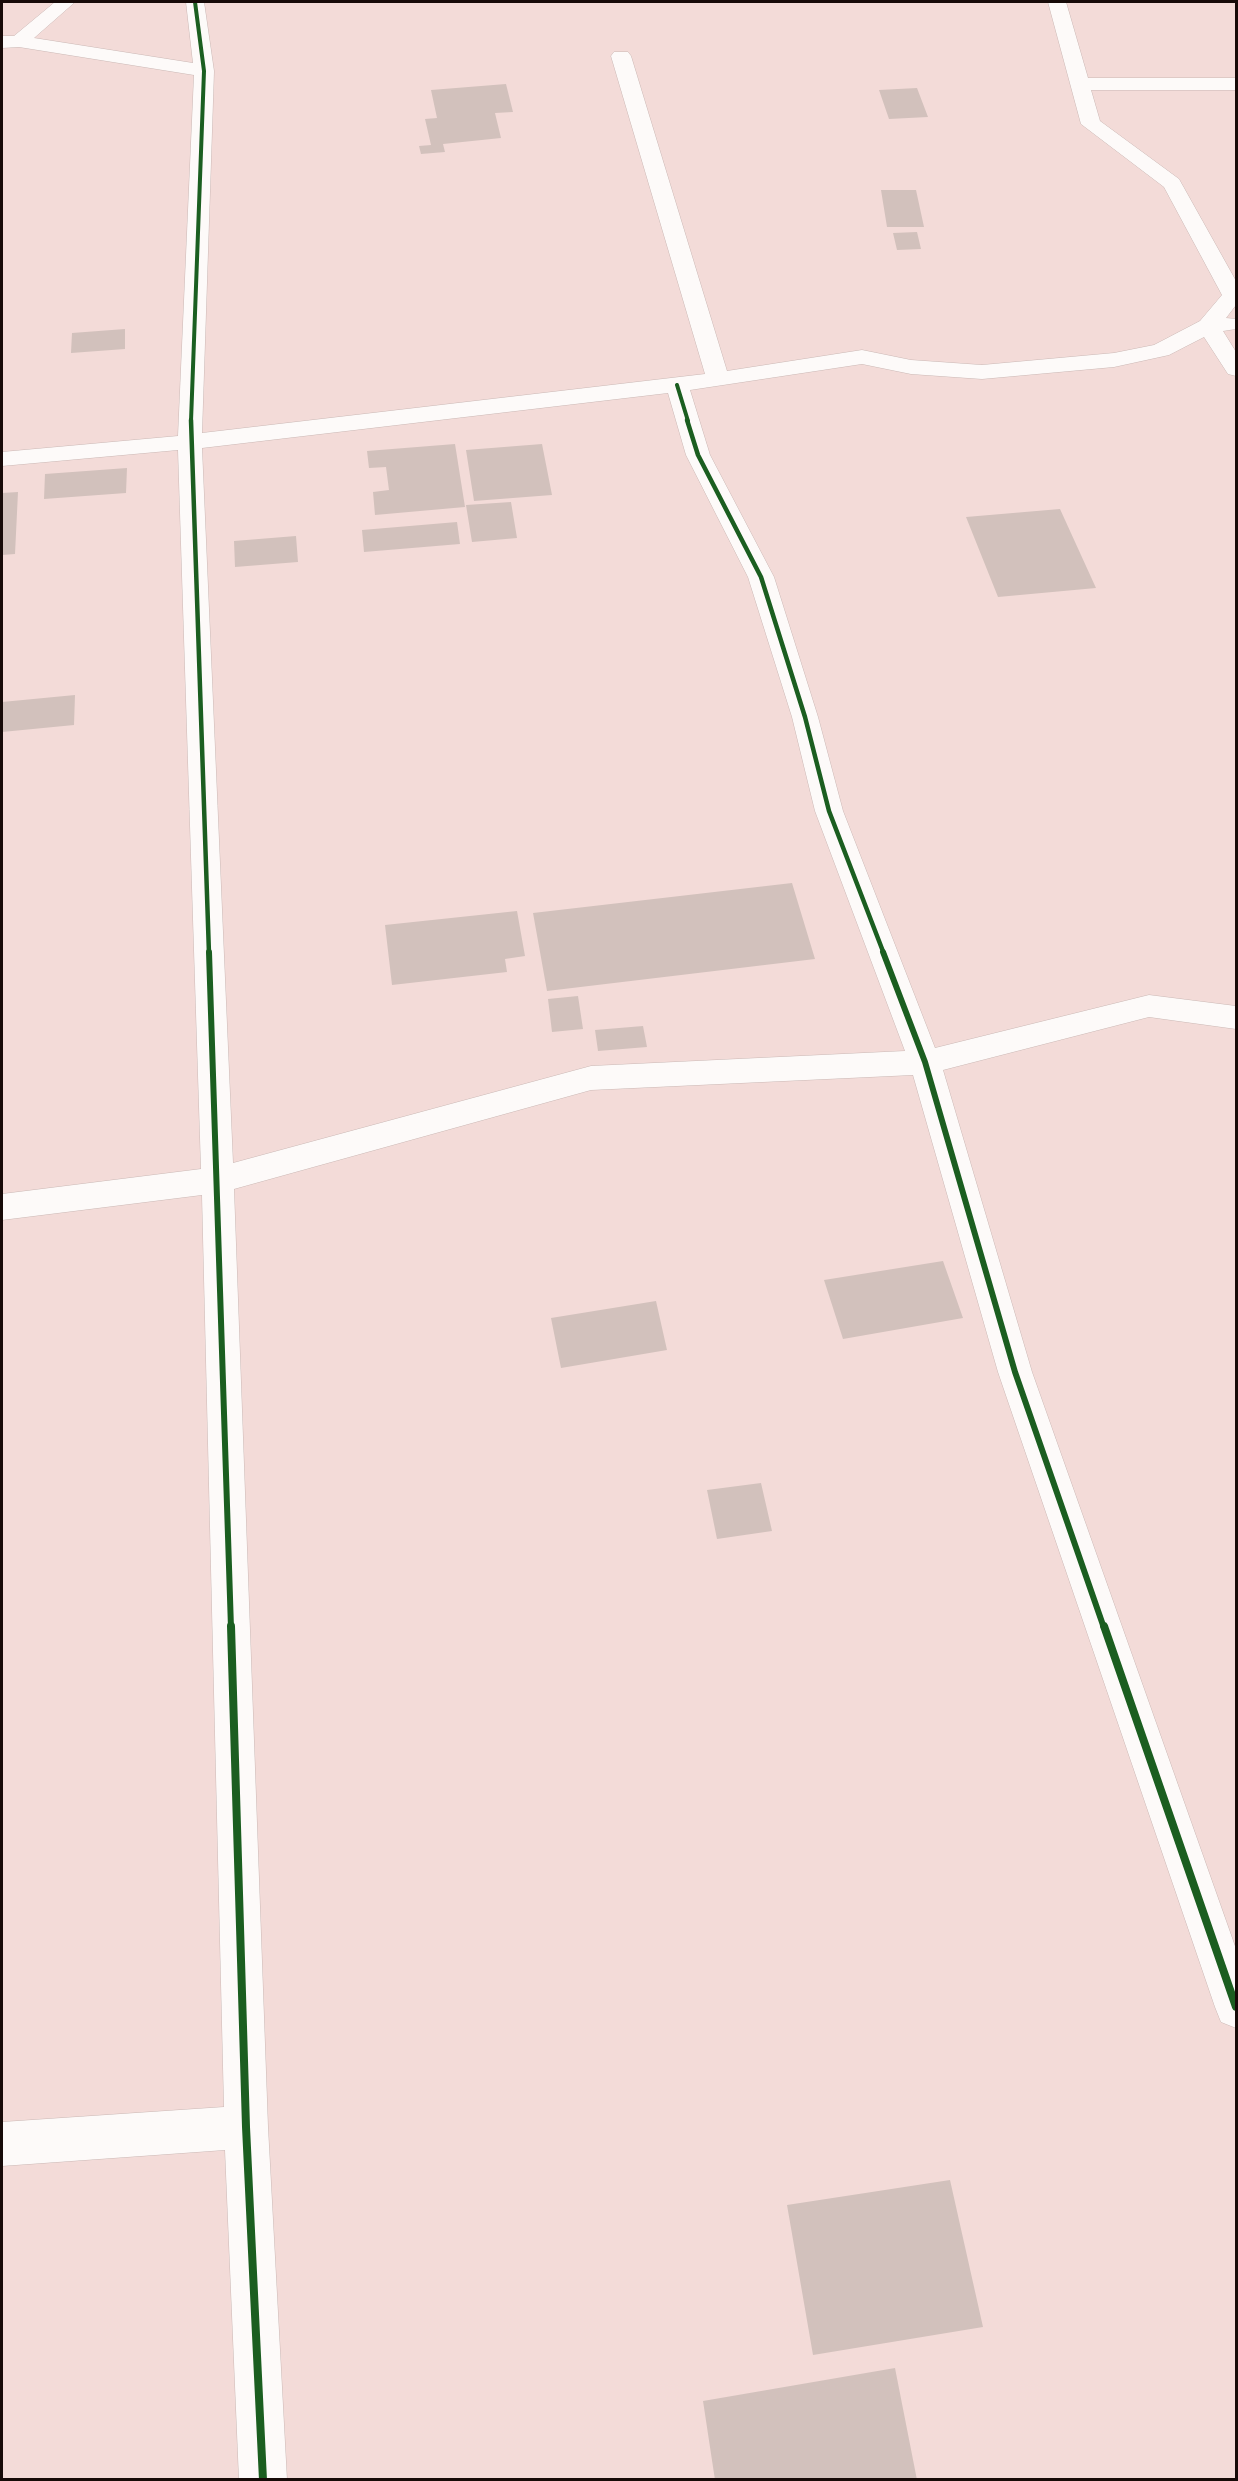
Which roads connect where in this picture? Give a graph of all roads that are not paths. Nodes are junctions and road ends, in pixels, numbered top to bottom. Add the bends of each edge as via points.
1 (66, 2) edge
2 (195, 2) edge
3 (1057, 2) edge
4 (10, 41) edge
5 (621, 56) dead end
6 (204, 71) junction
7 (1080, 84) junction
8 (1236, 84) edge
9 (1236, 324) edge
10 (1208, 326) junction
11 (1236, 369) edge
12 (718, 379) junction
13 (677, 385) junction
14 (190, 442) junction
15 (2, 459) edge
16 (1236, 1017) edge
17 (925, 1062) junction
18 (218, 1180) junction
19 (2, 1207) edge
20 (1236, 2007) edge
21 (246, 2127) junction
22 (2, 2144) edge
23 (263, 2480) edge

1 - 4 street
2 - 6 street
3 - 7 street
4 - 6 street
5 - 12 street
6 - 14 street
7 - 8 street
7 - 10 street via 1091,124 1172,183 1233,295
9 - 10 street
10 - 11 street
10 - 12 street via 1161,350 1114,360 982,372 911,367 862,357
12 - 13 street
13 - 14 street
13 - 17 street via 698,455 761,577 805,717 829,811
14 - 15 street
14 - 18 street
16 - 17 street via 1149,1006
17 - 18 street via 591,1078
17 - 20 street via 1015,1372
18 - 19 street
18 - 21 street
21 - 22 street
21 - 23 street

